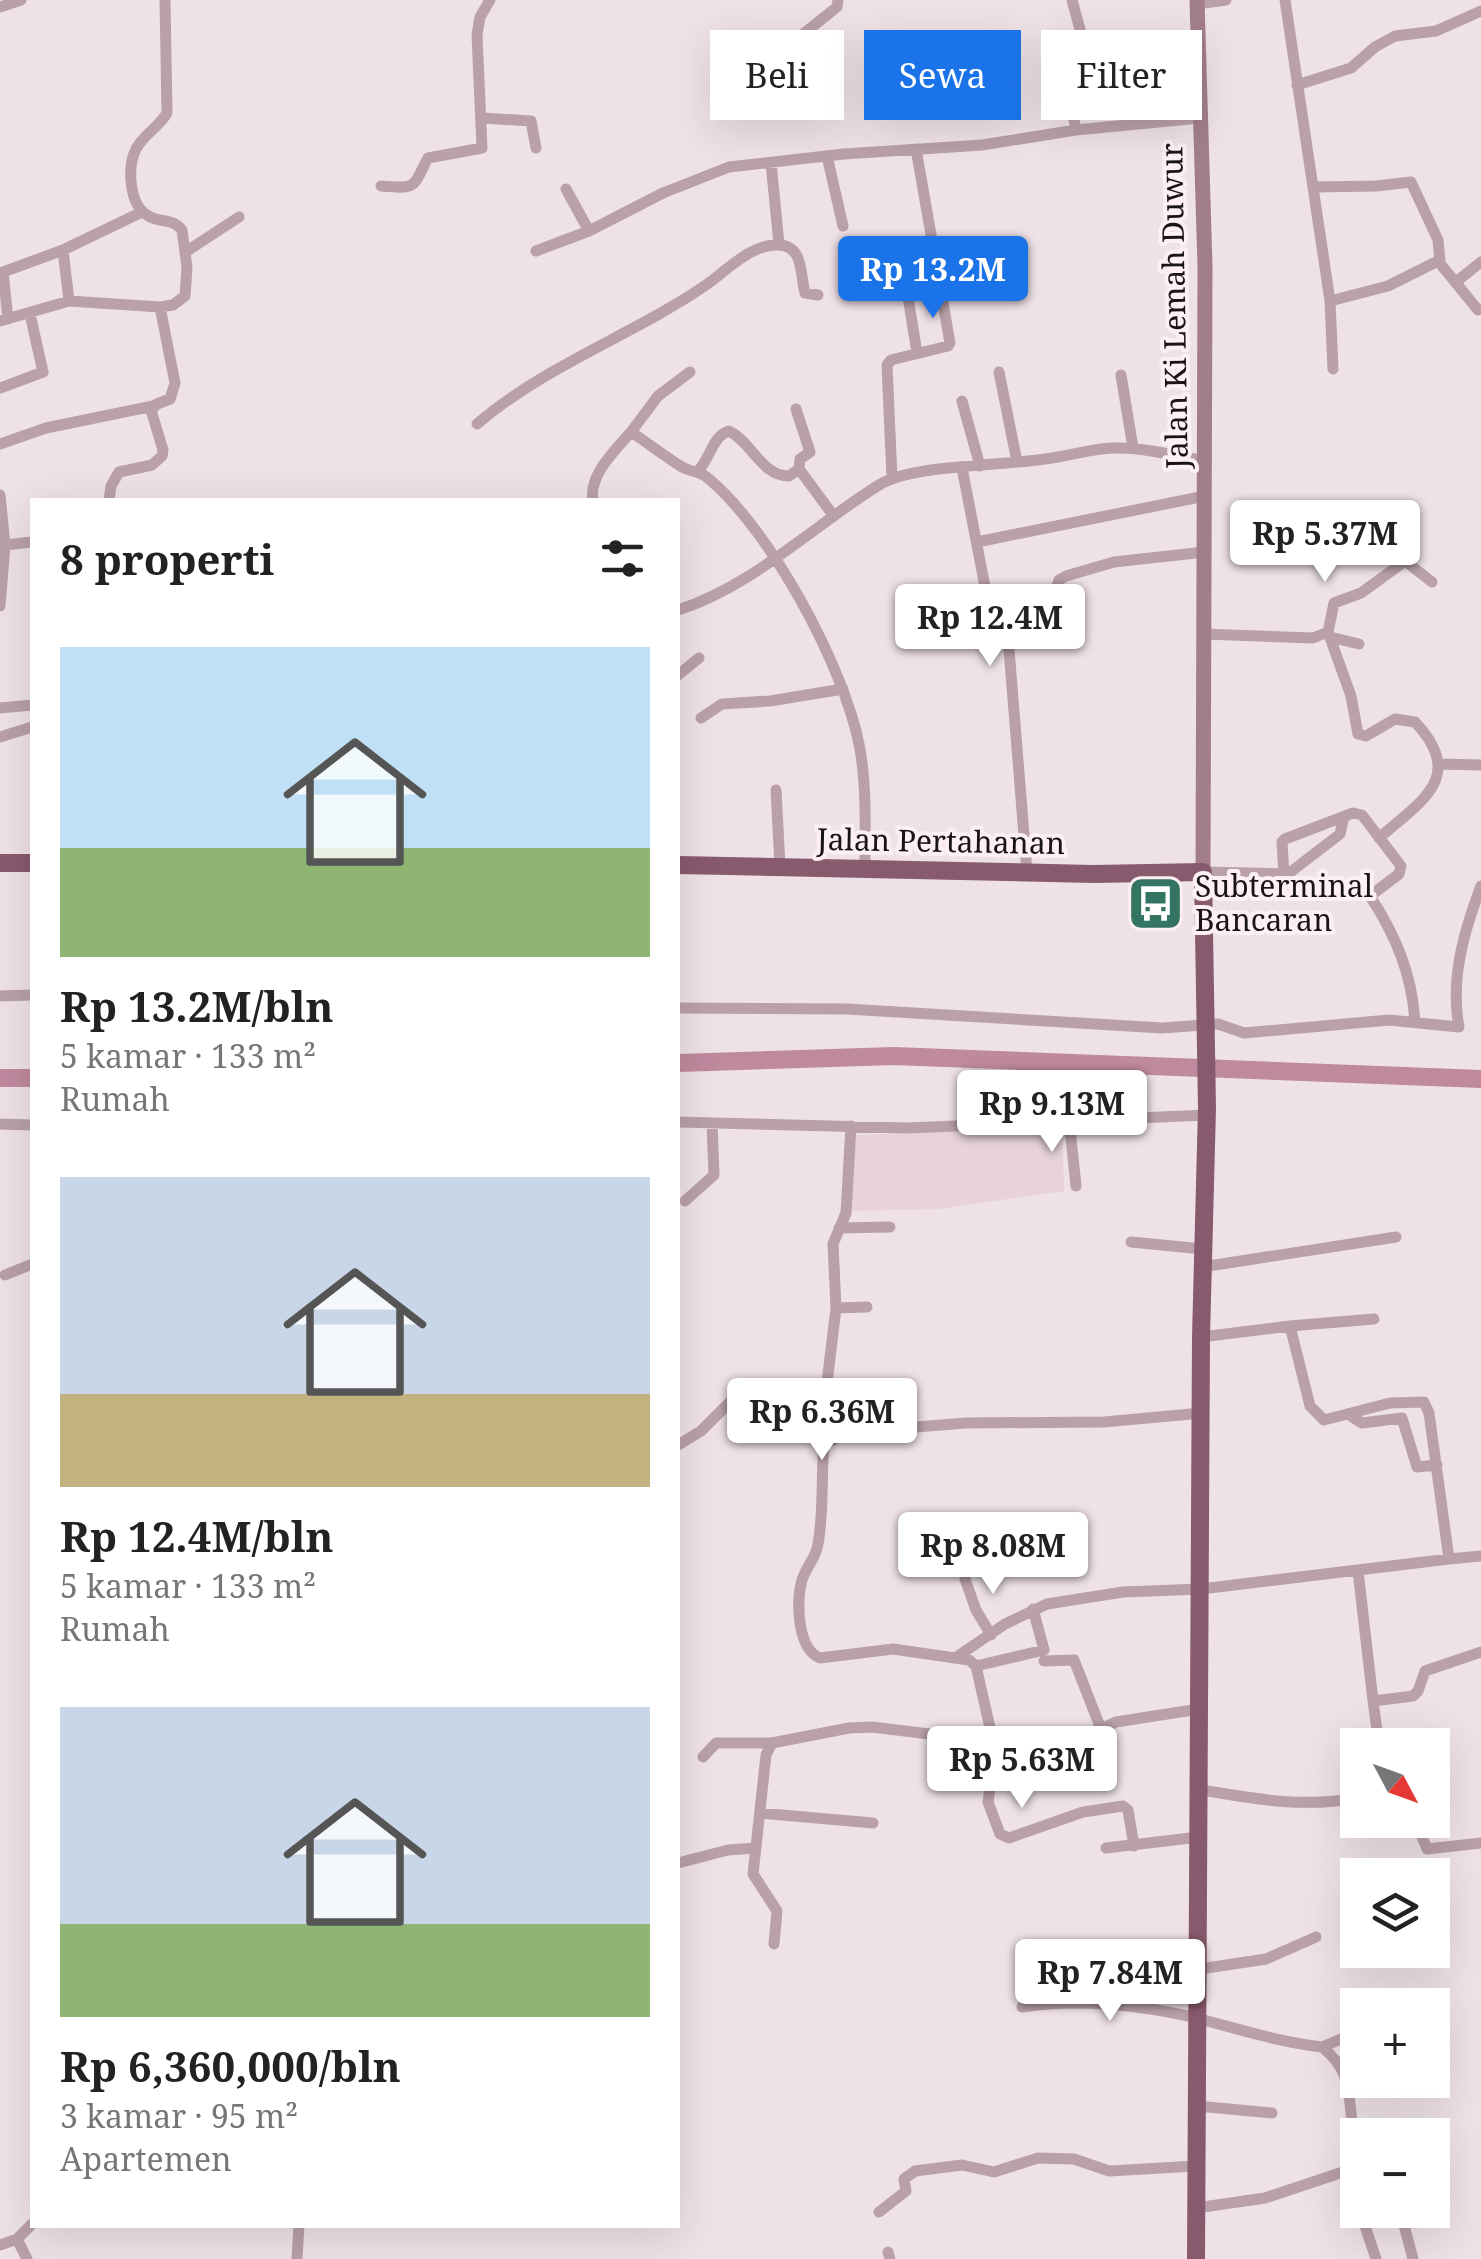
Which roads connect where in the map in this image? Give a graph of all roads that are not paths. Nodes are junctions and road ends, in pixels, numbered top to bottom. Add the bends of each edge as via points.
1 (21, 0) edge
2 (165, 0) edge
3 (490, 0) edge
4 (838, 0) edge
5 (1072, 0) edge
6 (1226, 0) edge
7 (1285, 0) edge
8 (1197, 2) edge
9 (3, 4) edge
10 (1481, 10) edge
11 (807, 30) edge
12 (1080, 30) edge
13 (1198, 30) edge
14 (1297, 84) junction
15 (482, 118) junction
16 (1074, 120) edge
17 (1179, 120) edge
18 (1200, 120) edge
19 (1076, 130) junction
20 (536, 148) dead end
21 (916, 149) junction
22 (827, 156) junction
23 (771, 163) junction
24 (381, 186) dead end
25 (1314, 187) junction
26 (566, 189) dead end
27 (142, 212) junction
28 (240, 217) dead end
29 (843, 226) dead end
30 (589, 231) junction
31 (779, 244) junction
32 (63, 250) junction
33 (536, 250) dead end
34 (187, 251) junction
35 (1440, 262) junction
36 (1481, 262) edge
37 (1456, 282) junction
38 (818, 295) dead end
39 (908, 297) dead end
40 (1330, 301) junction
41 (69, 302) junction
42 (160, 308) junction
43 (1478, 310) dead end
44 (30, 314) junction
45 (4, 320) edge
46 (918, 353) junction
47 (1333, 369) dead end
48 (690, 372) dead end
49 (999, 372) dead end
50 (1121, 376) dead end
51 (0, 388) edge
52 (962, 401) dead end
53 (152, 406) junction
54 (796, 410) dead end
55 (477, 424) dead end
56 (631, 432) junction
57 (0, 444) edge
58 (1132, 448) junction
59 (1204, 461) junction
60 (1017, 462) junction
61 (980, 466) junction
62 (962, 468) junction
63 (799, 469) junction
64 (696, 472) junction
65 (892, 478) junction
66 (1206, 496) junction
67 (1, 498) edge
68 (109, 498) edge
69 (592, 498) edge
70 (832, 515) junction
71 (30, 542) edge
72 (977, 542) junction
73 (5, 545) junction
74 (1205, 552) junction
75 (774, 560) junction
76 (1432, 582) dead end
77 (0, 606) edge
78 (1062, 608) dead end
79 (680, 609) edge
80 (1204, 634) junction
81 (1329, 634) junction
82 (1358, 644) dead end
83 (699, 658) dead end
84 (680, 673) edge
85 (844, 689) junction
86 (30, 706) edge
87 (0, 708) edge
88 (702, 718) dead end
89 (30, 728) edge
90 (0, 737) edge
91 (1439, 764) junction
92 (1481, 765) edge
93 (776, 790) dead end
94 (1344, 816) junction
95 (1379, 838) junction
96 (0, 863) edge
97 (30, 863) edge
98 (680, 865) edge
99 (780, 866) junction
100 (865, 867) junction
101 (1028, 872) junction
102 (1203, 872) junction
103 (1284, 875) junction
104 (1481, 886) edge
105 (30, 995) edge
106 (0, 996) edge
107 (680, 1008) edge
108 (1415, 1022) junction
109 (1206, 1028) junction
110 (1207, 1111) junction
111 (1069, 1120) junction
112 (680, 1122) edge
113 (712, 1123) junction
114 (0, 1124) edge
115 (30, 1125) edge
116 (851, 1126) junction
117 (1076, 1186) dead end
118 (684, 1201) dead end
119 (890, 1227) dead end
120 (839, 1228) junction
121 (1396, 1238) dead end
122 (1131, 1242) dead end
123 (1202, 1258) junction
124 (30, 1265) edge
125 (6, 1275) dead end
126 (867, 1307) dead end
127 (836, 1308) junction
128 (1374, 1319) dead end
129 (1290, 1326) junction
130 (1202, 1337) junction
131 (826, 1391) junction
132 (1202, 1413) junction
133 (1348, 1414) junction
134 (824, 1442) junction
135 (680, 1444) edge
136 (1437, 1465) junction
137 (1481, 1556) edge
138 (1449, 1560) junction
139 (1358, 1572) junction
140 (964, 1579) dead end
141 (1201, 1589) junction
142 (1033, 1610) junction
143 (992, 1635) junction
144 (1481, 1652) edge
145 (955, 1658) junction
146 (1044, 1661) dead end
147 (976, 1666) junction
148 (1374, 1701) junction
149 (1199, 1709) junction
150 (1376, 1728) edge
151 (1101, 1730) junction
152 (772, 1743) junction
153 (995, 1750) junction
154 (702, 1758) dead end
155 (1201, 1790) junction
156 (1340, 1801) edge
157 (760, 1813) junction
158 (873, 1823) dead end
159 (1199, 1838) junction
160 (1423, 1838) edge
161 (1481, 1843) edge
162 (1134, 1846) junction
163 (755, 1848) junction
164 (1106, 1848) dead end
165 (680, 1862) edge
166 (1316, 1937) dead end
167 (774, 1944) dead end
168 (1200, 1969) junction
169 (1022, 2007) dead end
170 (1198, 2019) junction
171 (1340, 2040) edge
172 (1322, 2047) junction
173 (1197, 2106) junction
174 (1272, 2113) dead end
175 (1350, 2118) edge
176 (1196, 2166) junction
177 (1340, 2172) edge
178 (1196, 2208) junction
179 (879, 2212) dead end
180 (30, 2226) edge
181 (299, 2228) edge
182 (1365, 2228) edge
183 (1404, 2228) edge
184 (17, 2239) junction
185 (0, 2245) edge
186 (27, 2259) edge
187 (297, 2259) edge
188 (1196, 2259) edge
189 (1376, 2259) edge
190 (1412, 2259) edge

1 - 9 street
2 - 27 street via 167,113 132,160 133,194
3 - 15 street via 477,35
4 - 11 street
5 - 12 street
6 - 8 street
7 - 14 street
8 - 13 main road, Jalan Ki Lemah Duwur
10 - 14 street via 1436,32 1396,36 1351,68
14 - 25 street
15 - 20 street via 531,120
15 - 24 street via 481,150 428,158 410,189
16 - 19 street
17 - 19 street
18 - 59 main road, Jalan Ki Lemah Duwur
19 - 21 street
21 - 22 street
21 - 46 street via 950,343
22 - 23 street
22 - 29 street
23 - 30 street via 729,167
23 - 31 street
25 - 35 street via 1408,180 1438,240
25 - 40 street
26 - 30 street
27 - 32 street
27 - 34 street via 178,224
28 - 34 street
30 - 33 street
31 - 38 street via 797,254 804,293
31 - 55 street via 739,259 684,300
32 - 41 street
32 - 45 street via 4,272
34 - 42 street via 184,296
35 - 37 street
35 - 40 street via 1376,291
36 - 37 street
37 - 43 street
39 - 46 street
40 - 47 street
41 - 42 street
41 - 44 street
42 - 53 street via 175,382 170,399
44 - 45 street
44 - 51 street via 42,374
46 - 65 street via 887,365
48 - 56 street via 658,396
49 - 60 street
50 - 58 street
52 - 61 street
53 - 57 street
53 - 68 street via 162,456 119,472
54 - 63 street via 810,450
56 - 64 street
56 - 69 street via 609,458
58 - 59 street
58 - 60 street
59 - 66 main road, Jalan Ki Lemah Duwur
60 - 61 street
61 - 62 street
62 - 65 street
62 - 72 street
63 - 64 street via 778,475 729,431
63 - 70 street
64 - 75 street via 737,506
65 - 70 street
66 - 72 street
66 - 74 main road, Jalan Ki Lemah Duwur
67 - 73 street
70 - 75 street
71 - 73 street
72 - 101 street via 988,602 1008,637
73 - 77 street
74 - 78 street via 1114,562 1066,576 1056,586
74 - 80 main road, Jalan Ki Lemah Duwur
75 - 79 street
75 - 85 street
76 - 81 street via 1405,561 1362,593 1334,603
80 - 81 street
80 - 102 main road, Jalan Ki Lemah Duwur
81 - 82 street
81 - 91 street via 1358,734 1395,719 1415,722
83 - 84 street
85 - 88 street via 722,704
85 - 100 street via 864,777
86 - 87 street
89 - 90 street
91 - 92 street
91 - 95 street via 1440,776 1427,797
93 - 99 street
94 - 95 street via 1358,812
94 - 103 street via 1340,834
94 - 103 street via 1284,839
95 - 108 street via 1401,870 1370,896 1398,943
96 - 97 highway
98 - 99 highway, Jalan Pertahanan
99 - 100 highway, Jalan Pertahanan
100 - 101 highway, Jalan Pertahanan
101 - 102 highway, Jalan Pertahanan
102 - 103 street
102 - 109 highway, Jalan Ki Lemah Duwur
104 - 108 street via 1455,981 1460,1027
105 - 106 street
107 - 109 street via 847,1009
108 - 109 street via 1244,1033 1218,1024
109 - 110 highway, Jalan Ki Lemah Duwur
110 - 111 street
110 - 123 highway, Jalan Ki Lemah Duwur
111 - 116 street
111 - 117 street
112 - 113 street
113 - 116 street
113 - 118 street via 713,1178
114 - 115 street
116 - 120 street via 846,1213
119 - 120 street
120 - 127 street via 833,1244
121 - 123 street
122 - 123 street
123 - 130 highway, Jalan Ki Lemah Duwur
124 - 125 street
126 - 127 street
127 - 131 street
128 - 129 street
129 - 130 street
129 - 133 street via 1314,1413 1324,1420
130 - 132 highway, Jalan Ki Lemah Duwur
131 - 134 street
131 - 135 street via 744,1392
132 - 134 street via 1104,1422 853,1426
132 - 141 highway, Jalan Ki Lemah Duwur
133 - 136 street via 1362,1422 1402,1418 1415,1464
133 - 136 street via 1424,1402
134 - 145 street via 818,1546 800,1601 807,1650 820,1658 892,1649
136 - 138 street
137 - 138 street
138 - 139 street
139 - 141 street
139 - 148 street
140 - 143 street
141 - 142 street via 1123,1592
141 - 149 highway, Jalan Ki Lemah Duwur
142 - 143 street
142 - 147 street via 1044,1650
143 - 145 street
144 - 148 street via 1425,1671 1413,1696
145 - 147 street
146 - 151 street via 1074,1660
147 - 153 street
148 - 150 street
149 - 151 street
149 - 155 highway, Jalan Ki Lemah Duwur
151 - 153 street via 1025,1751
152 - 153 street via 872,1727
152 - 154 street via 716,1744
152 - 157 street
153 - 162 street via 988,1802 1004,1838 1123,1806
155 - 156 street via 1278,1803
155 - 159 highway, Jalan Ki Lemah Duwur
157 - 158 street
157 - 163 street
159 - 162 street
159 - 168 highway, Jalan Ki Lemah Duwur
160 - 161 street via 1427,1849
162 - 164 street
163 - 165 street
163 - 167 street via 753,1878 778,1911
166 - 168 street via 1266,1959
168 - 170 highway, Jalan Ki Lemah Duwur
169 - 170 street via 1103,2002
170 - 172 street
170 - 173 highway, Jalan Ki Lemah Duwur
171 - 172 street
172 - 175 street via 1348,2082
173 - 174 street
173 - 176 highway, Jalan Ki Lemah Duwur
176 - 178 highway, Jalan Ki Lemah Duwur
176 - 179 street via 1109,2172 1074,2159 1038,2158 994,2172 930,2168 904,2178 906,2191
177 - 178 street via 1265,2198
178 - 188 highway, Jalan Ki Lemah Duwur
180 - 184 street
181 - 187 street
182 - 189 street
183 - 190 street
184 - 185 street
184 - 186 street

